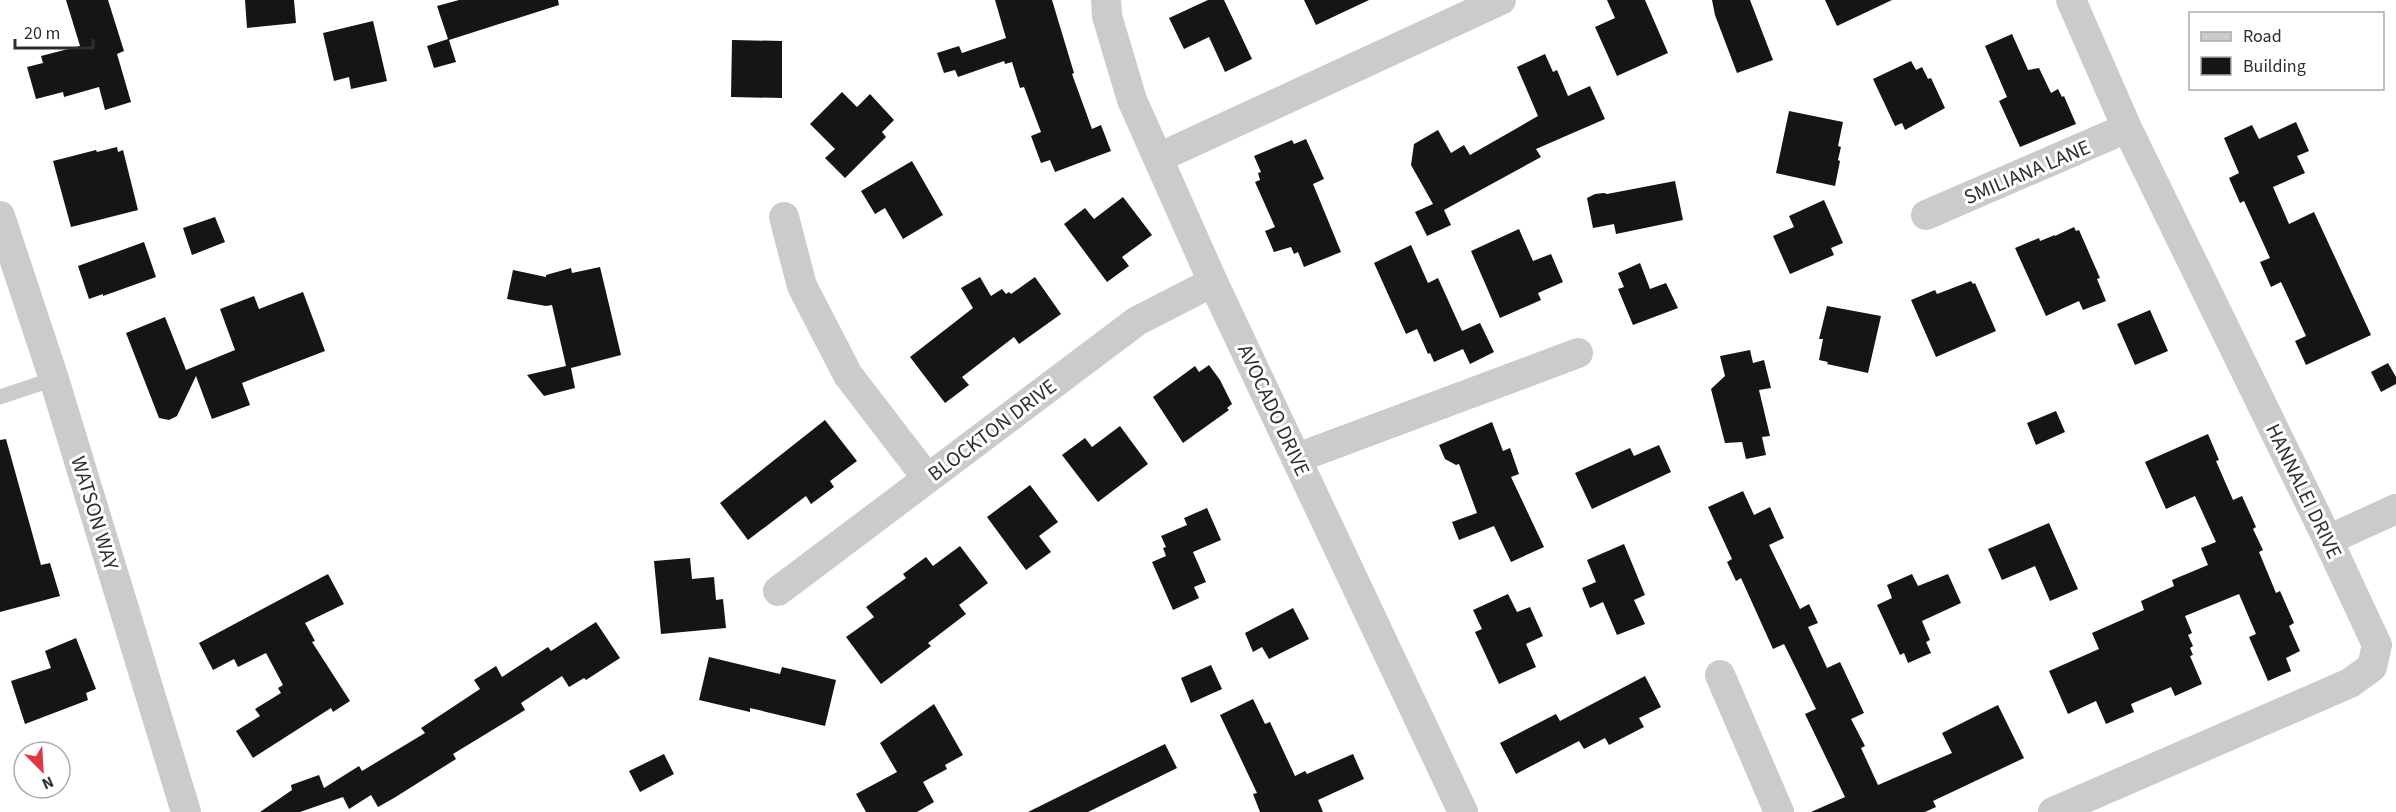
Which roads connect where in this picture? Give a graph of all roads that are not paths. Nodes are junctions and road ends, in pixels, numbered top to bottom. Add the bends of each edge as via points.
1 (1106, 0) edge
2 (1501, 0) edge
3 (2071, 0) edge
4 (2127, 128) junction
5 (1158, 158) junction
6 (1926, 215) dead end
7 (0, 216) edge
8 (784, 217) dead end
9 (1213, 282) junction
10 (1578, 353) dead end
11 (54, 379) junction
12 (0, 397) edge
13 (1298, 458) junction
14 (927, 478) junction
15 (2396, 509) edge
16 (2328, 540) junction
17 (778, 591) dead end
18 (1720, 675) dead end
19 (186, 812) edge
20 (1463, 812) edge
21 (1779, 812) edge
22 (2053, 812) edge

1 - 5 street, AVOCADO DRIVE via 1107,16 1132,100
2 - 5 street
3 - 4 street, HANNALEI DRIVE
4 - 6 street, SMILIANA LANE
4 - 16 street, HANNALEI DRIVE
5 - 9 street, AVOCADO DRIVE
7 - 11 street, WATSON WAY
8 - 14 street via 802,286 848,375
9 - 13 street, AVOCADO DRIVE
9 - 14 street, BLOCKTON DRIVE via 1137,321
10 - 13 street
11 - 12 lane
11 - 19 street, WATSON WAY
13 - 20 street, AVOCADO DRIVE
14 - 17 street, BLOCKTON DRIVE
15 - 16 street
16 - 22 street, HANNALEI DRIVE via 2377,645 2372,667 2350,683 2292,710
18 - 21 street

